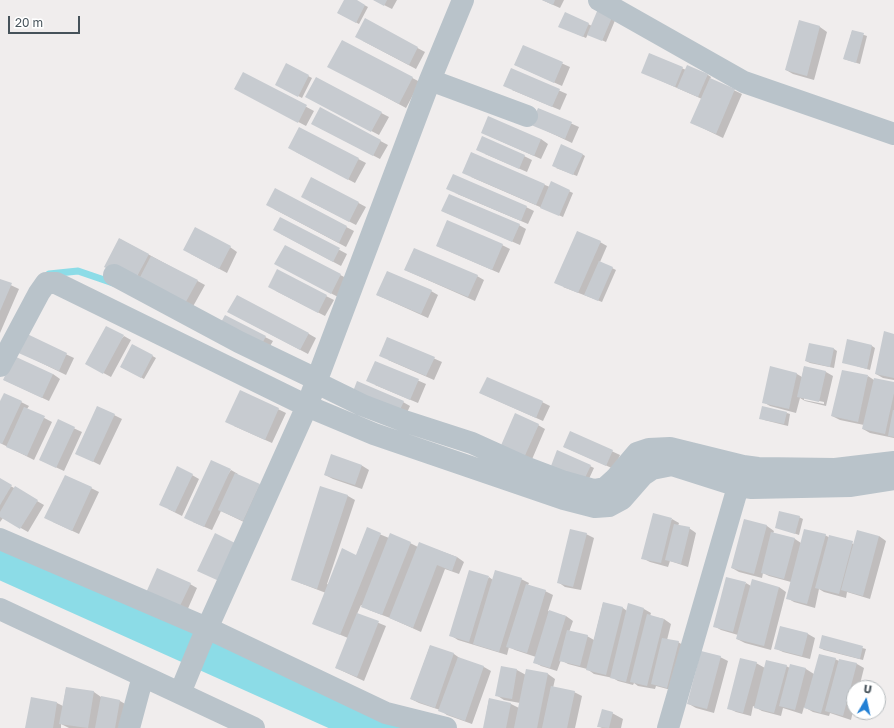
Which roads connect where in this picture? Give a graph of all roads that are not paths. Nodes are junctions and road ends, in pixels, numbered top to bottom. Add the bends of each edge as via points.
1 (463, 0) edge
2 (599, 0) edge
3 (430, 80) junction
4 (527, 116) dead end
5 (894, 134) edge
6 (114, 276) dead end
7 (0, 366) edge
8 (313, 390) junction
9 (894, 462) edge
10 (741, 476) junction
11 (894, 479) edge
12 (0, 539) edge
13 (0, 608) edge
14 (204, 635) junction
15 (143, 676) junction
16 (180, 693) junction
17 (130, 728) edge
18 (254, 728) edge
19 (446, 728) edge
20 (668, 728) edge

1 - 3 street
2 - 5 street via 744,82
3 - 4 street
3 - 8 street
6 - 8 street via 239,342
7 - 8 street via 46,283 56,283
8 - 10 street via 338,395 404,421 472,443 562,481 594,490 605,488 637,453 649,448 670,448
8 - 10 street via 374,434 527,487 595,507 609,506 622,499 643,475 652,469 672,465
8 - 14 street
9 - 10 street via 835,469 780,469
10 - 11 street via 752,488 850,486
10 - 20 street
12 - 14 street
13 - 15 street
14 - 16 street
14 - 19 street via 386,713
15 - 16 street
15 - 17 street
16 - 18 street

